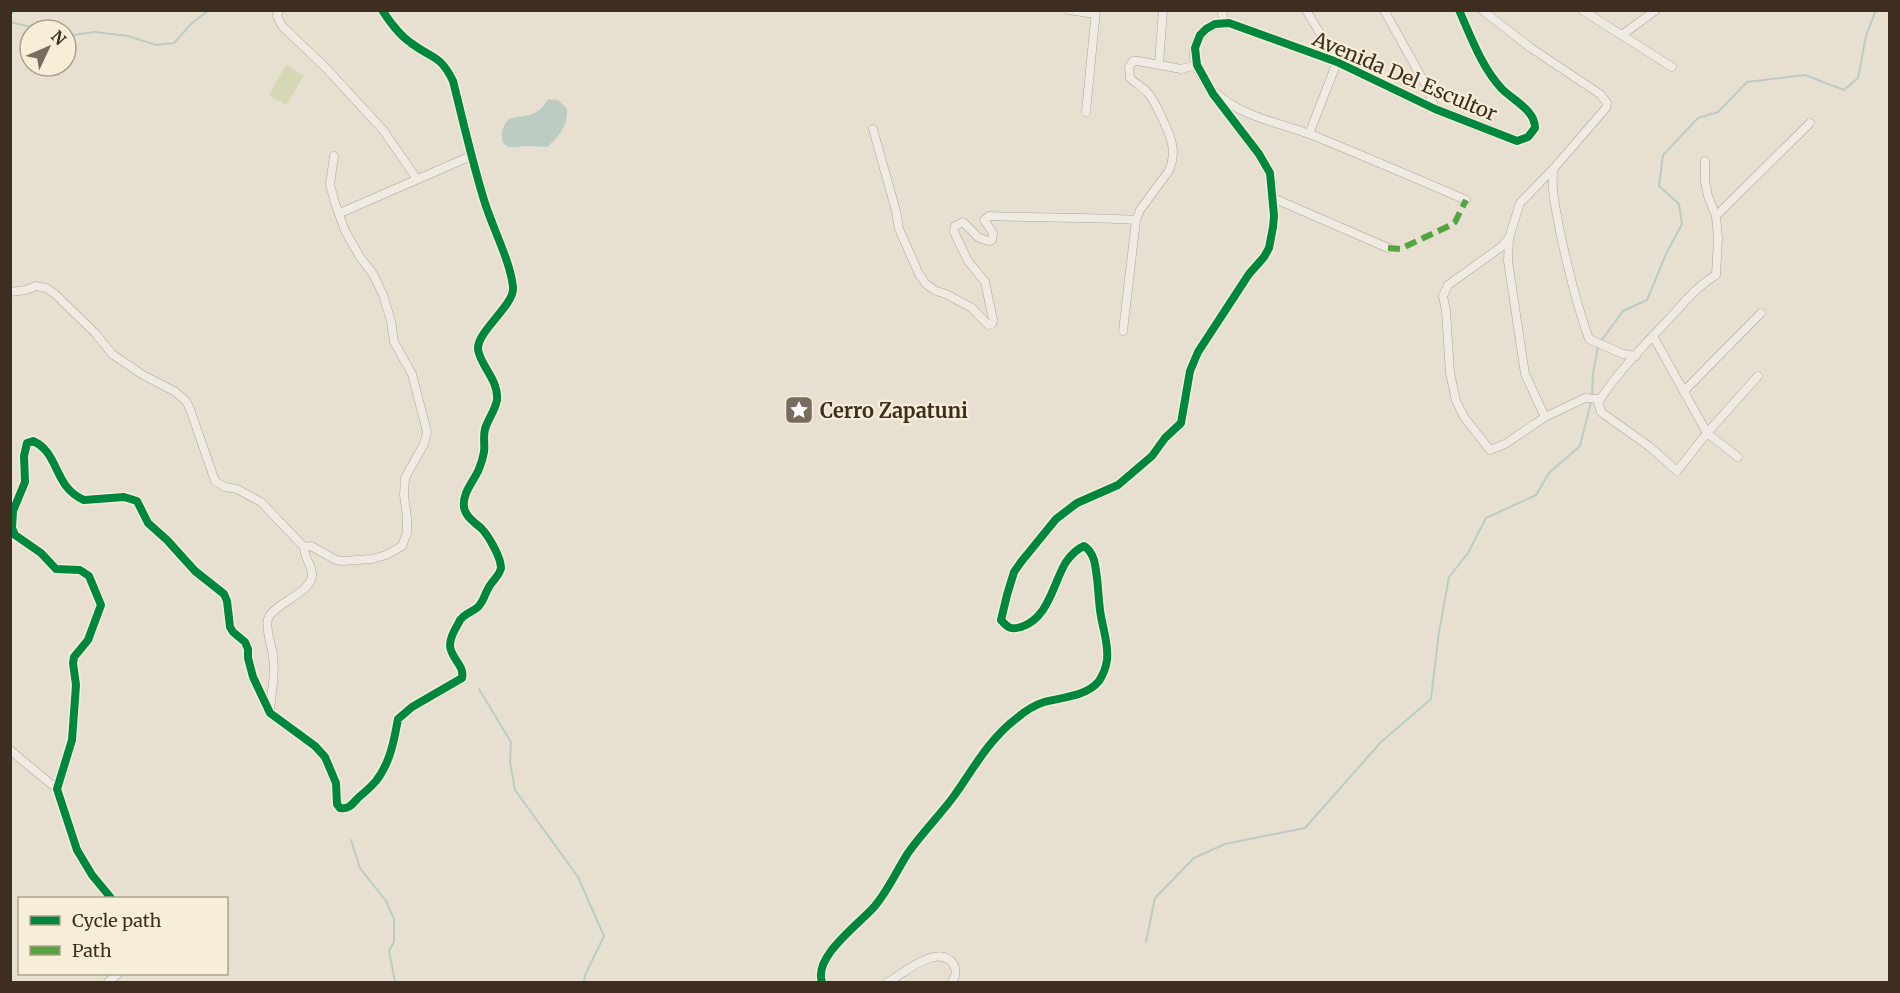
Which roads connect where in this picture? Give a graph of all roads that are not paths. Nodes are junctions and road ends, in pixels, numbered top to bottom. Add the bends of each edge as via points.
1 (279, 10) edge
2 (382, 10) edge
3 (1069, 10) edge
4 (1163, 10) edge
5 (1221, 10) edge
6 (1306, 10) edge
7 (1384, 10) edge
8 (1459, 10) edge
9 (1482, 10) edge
10 (1582, 10) edge
11 (1656, 10) edge
12 (1095, 12) edge
13 (1494, 14) edge
14 (1225, 23) junction
15 (1622, 35) junction
16 (1336, 62) junction
17 (1159, 64) junction
18 (1197, 65) junction
19 (1672, 67) dead end
20 (1210, 90) junction
21 (1435, 109) junction
22 (1086, 112) dead end
23 (1810, 123) dead end
24 (873, 129) dead end
25 (1309, 134) junction
26 (334, 156) dead end
27 (471, 156) junction
28 (1705, 161) dead end
29 (1554, 168) junction
30 (417, 179) junction
31 (1273, 198) junction
32 (1466, 200) dead end
33 (340, 213) junction
34 (1716, 216) junction
35 (1136, 220) junction
36 (1509, 238) junction
37 (1388, 248) dead end
38 (10, 292) edge
39 (1761, 313) dead end
40 (1124, 331) dead end
41 (1653, 336) junction
42 (1636, 356) junction
43 (1758, 376) dead end
44 (1684, 391) junction
45 (1598, 400) junction
46 (1545, 417) junction
47 (1707, 433) junction
48 (1738, 457) dead end
49 (304, 547) junction
50 (270, 713) junction
51 (10, 750) edge
52 (57, 789) junction
53 (110, 897) edge
54 (822, 982) edge
55 (888, 982) edge
56 (952, 982) edge

1 - 30 street via 277,16 282,26 383,130
2 - 27 street via 411,44 430,53 447,69
3 - 12 street
4 - 17 street
5 - 14 street
6 - 16 street
7 - 21 street
8 - 21 street, Avenida Del Escultor via 1487,71 1530,113 1535,128 1528,137 1516,141
9 - 13 street
10 - 15 street
11 - 15 street
12 - 22 street
13 - 29 street via 1531,48 1607,103
14 - 16 street, Avenida Del Escultor
14 - 18 street via 1211,26 1200,35 1195,48
15 - 19 street
16 - 21 street, Avenida Del Escultor
16 - 25 street
17 - 18 street via 1181,69
17 - 35 street via 1133,61 1129,67 1130,78 1150,94 1173,144 1172,165
18 - 20 street
20 - 25 street via 1228,104 1268,122
20 - 31 street via 1266,165
23 - 34 street
24 - 35 street via 899,229 919,274 936,291 972,308 987,325 993,320 985,282 968,261 954,232 955,226 963,222 979,238 988,241 993,233 984,220 989,216
25 - 32 street
26 - 33 street via 330,184
27 - 30 street
27 - 50 street via 513,290 478,350 497,398 485,430 480,465 464,507 488,537 501,568 483,601 461,618 450,645 462,669 462,678 398,719 391,753 376,781 345,809 337,804 336,783 325,757
28 - 34 street via 1705,182
29 - 36 street via 1520,203
29 - 42 street via 1554,201 1589,339
30 - 33 street
31 - 37 street
31 - 54 street via 1269,248 1198,351 1190,371 1181,423 1152,456 1118,485 1077,503 1056,519 1014,572 1001,620 1012,629 1032,622 1048,601 1068,559 1084,546 1089,549 1107,648 1105,670 1099,681 1079,694 1030,709 999,733 909,852 874,907 829,956 821,969
33 - 49 street via 345,231 383,296 394,342 412,374 427,432 405,478 407,533 402,546 386,555 354,561 336,560 311,546
34 - 41 street via 1716,275 1703,283
35 - 40 street
36 - 46 street via 1508,261 1525,374
36 - 46 street via 1448,285 1443,296 1450,373 1461,412 1490,450
38 - 49 street via 36,286 46,288 112,354 186,401 215,481 261,502
39 - 44 street
41 - 42 street
41 - 44 street
42 - 45 street
43 - 47 street
44 - 47 street
45 - 46 street via 1585,398
45 - 47 street via 1601,412 1677,471
47 - 48 street
49 - 50 street via 312,574 310,580 272,612 267,622 273,657
50 - 52 street via 253,677 245,642 230,627 224,594 148,523 137,501 124,497 78,498 60,479 45,449 29,441 24,456 25,482 13,511 15,535 56,569 80,570 89,576 101,605 88,640 73,663 76,685 72,740
51 - 52 street
52 - 53 street via 77,850
55 - 56 street via 936,956 952,961 956,968

